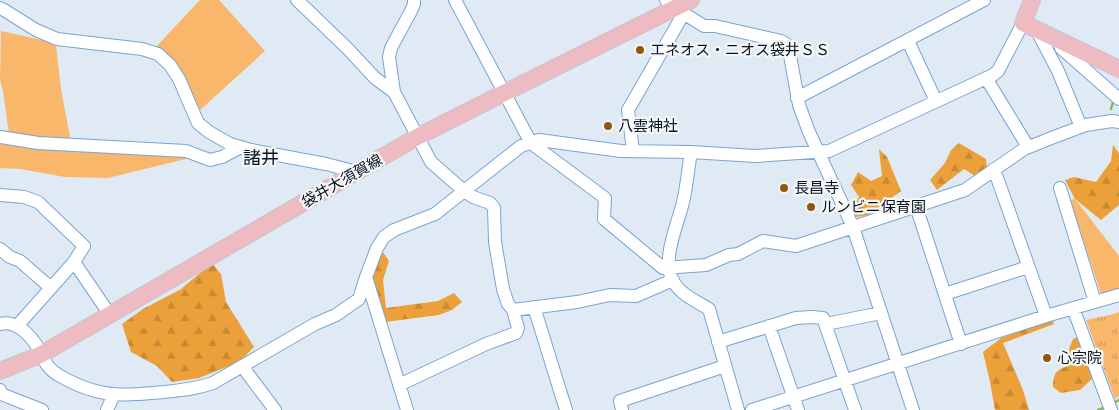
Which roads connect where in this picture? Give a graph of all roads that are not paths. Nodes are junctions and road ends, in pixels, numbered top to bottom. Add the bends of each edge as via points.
1 (297, 0) edge
2 (414, 0) edge
3 (455, 0) edge
4 (984, 0) edge
5 (1032, 0) edge
6 (679, 5) edge
7 (0, 8) edge
8 (1029, 26) junction
9 (908, 40) junction
10 (1060, 40) junction
11 (1119, 69) edge
12 (986, 78) junction
13 (394, 92) junction
14 (504, 93) junction
15 (797, 98) junction
16 (1119, 98) edge
17 (936, 101) junction
18 (1119, 122) edge
19 (1081, 127) junction
20 (0, 137) edge
21 (417, 137) junction
22 (531, 143) junction
23 (241, 147) junction
24 (1028, 147) junction
25 (632, 151) junction
26 (691, 152) junction
27 (818, 152) junction
28 (994, 169) junction
29 (357, 172) junction
30 (1060, 188) dead end
31 (464, 191) junction
32 (0, 195) edge
33 (916, 206) junction
34 (853, 227) junction
35 (0, 249) edge
36 (74, 262) junction
37 (668, 267) junction
38 (1028, 267) junction
39 (366, 277) junction
40 (673, 280) junction
41 (51, 288) junction
42 (945, 294) junction
43 (1119, 295) edge
44 (1095, 302) junction
45 (534, 307) junction
46 (1073, 308) junction
47 (513, 310) junction
48 (881, 313) junction
49 (110, 315) junction
50 (1046, 316) junction
51 (0, 324) edge
52 (826, 324) junction
53 (17, 326) junction
54 (769, 326) junction
55 (718, 342) junction
56 (961, 344) junction
57 (40, 355) junction
58 (897, 363) junction
59 (242, 366) junction
60 (725, 366) junction
61 (0, 371) edge
62 (846, 380) junction
63 (399, 385) junction
64 (0, 390) edge
65 (114, 394) junction
66 (793, 397) junction
67 (1119, 407) edge
68 (42, 410) edge
69 (107, 410) edge
70 (275, 410) edge
71 (407, 410) edge
72 (566, 410) edge
73 (622, 410) edge
74 (738, 410) edge
75 (752, 410) edge
76 (798, 410) edge
77 (855, 410) edge
78 (913, 410) edge
79 (1112, 410) edge

1 - 13 street via 374,78
2 - 13 street via 389,57
3 - 14 street
4 - 9 street
5 - 8 main road
6 - 14 main road, 袋井大須賀線
6 - 15 street via 704,26 786,44
6 - 25 street via 628,110
7 - 23 street via 36,30 57,38 158,54 179,79 198,123 230,144
8 - 10 main road
8 - 12 street via 998,71
8 - 19 street via 1058,71
9 - 15 street
9 - 17 street
10 - 11 main road
10 - 16 street via 1061,48
12 - 17 street
12 - 24 street
13 - 21 street
14 - 21 main road, 袋井大須賀線
14 - 22 street
15 - 27 street
17 - 27 street via 829,150
18 - 19 street
19 - 24 street
20 - 23 street via 38,143 186,151 210,160
21 - 29 main road, 袋井大須賀線
21 - 31 street via 431,162
22 - 25 street via 538,140
22 - 31 street via 522,146
22 - 37 street via 605,198 604,219 663,268
23 - 29 street
24 - 28 street
25 - 26 street
26 - 27 street via 755,156
26 - 37 street via 684,200
27 - 34 street
28 - 33 street via 965,190
28 - 38 street
29 - 49 main road, 袋井大須賀線
30 - 44 street
31 - 39 street via 435,214 384,236
31 - 47 street via 494,208 495,242 503,289
32 - 36 street via 38,202 84,246
33 - 34 street
33 - 42 street
34 - 37 street via 796,246 763,241 706,265
34 - 48 street
35 - 41 street via 20,261
36 - 41 street
36 - 49 street
37 - 40 street
38 - 42 street
38 - 50 street
39 - 59 street via 359,299
39 - 63 street
40 - 45 street via 636,296 610,295
40 - 55 street via 682,293 709,309
41 - 53 street
42 - 56 street
43 - 44 street
44 - 46 street
45 - 47 street
45 - 72 street
46 - 50 street
46 - 79 street
47 - 63 street via 518,328 516,333
48 - 52 street
48 - 58 street
49 - 57 main road, 袋井大須賀線
50 - 56 street
51 - 53 street via 6,322
52 - 54 street via 824,318 812,317
52 - 62 street
53 - 57 street via 35,344
54 - 55 street
54 - 66 street
55 - 60 street
56 - 58 street
57 - 61 main road, 袋井大須賀線
57 - 65 street via 60,376 85,388
58 - 62 street
58 - 78 street
59 - 65 street via 213,383 197,388
59 - 70 street
60 - 73 street via 620,401
60 - 74 street
62 - 66 street
62 - 77 street
63 - 71 street
64 - 68 street via 1,394
65 - 69 street
66 - 75 street
66 - 76 street
67 - 79 street

